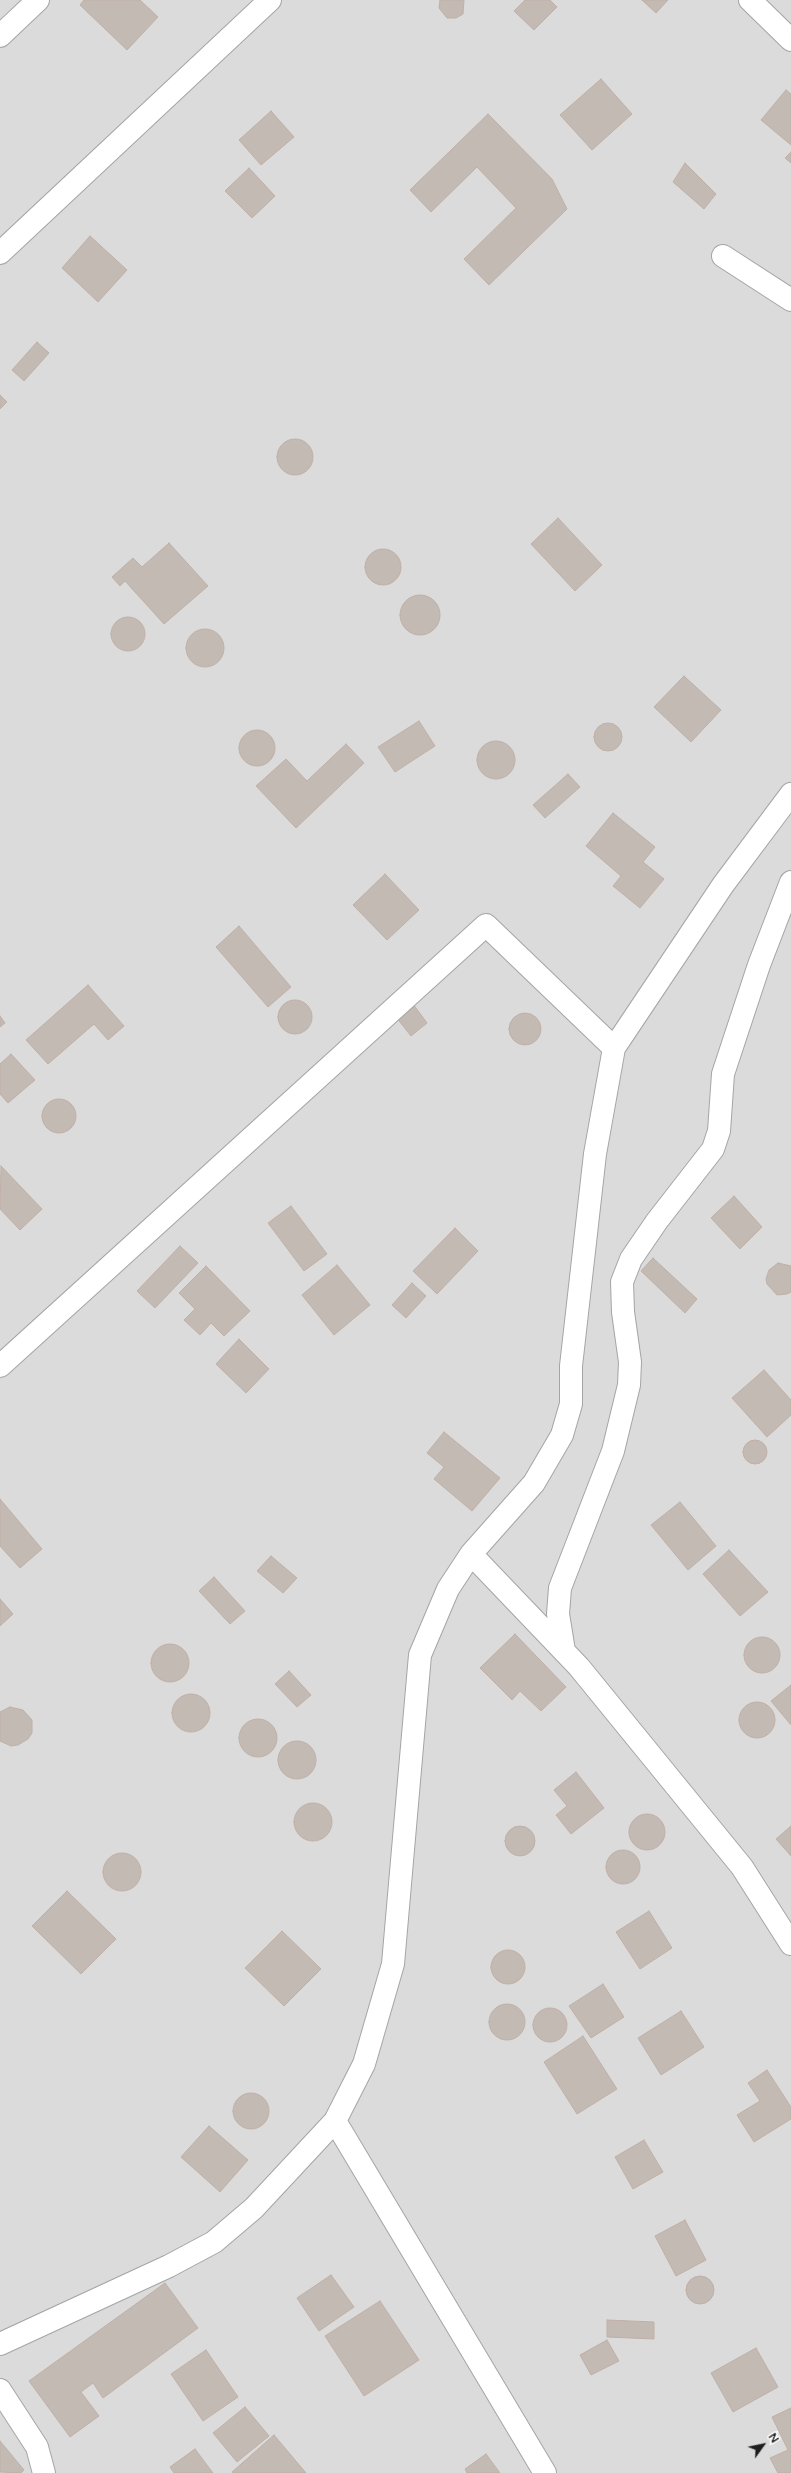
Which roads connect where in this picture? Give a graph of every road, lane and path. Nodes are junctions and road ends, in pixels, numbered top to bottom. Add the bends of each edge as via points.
1 (38, 0) edge
2 (270, 0) edge
3 (750, 0) edge
4 (0, 36) edge
5 (791, 40) edge
6 (0, 253) edge
7 (723, 256) dead end
8 (791, 300) edge
9 (791, 794) edge
10 (791, 882) edge
11 (614, 1048) junction
12 (0, 1366) edge
13 (471, 1554) junction
14 (564, 1651) junction
15 (791, 1944) edge
16 (335, 2121) junction
17 (0, 2344) edge
18 (0, 2390) edge
19 (44, 2473) edge
20 (545, 2473) edge

1 - 4 street
2 - 6 street
3 - 5 street
7 - 8 street
9 - 11 street via 723,885
10 - 14 street via 759,965 723,1074 721,1117 713,1149 657,1221 631,1259 622,1282 630,1362 629,1385 613,1452 560,1588 558,1614
11 - 12 street via 486,925
11 - 13 street via 595,1154 572,1366 571,1404 562,1435 534,1483
13 - 14 street
13 - 16 street via 448,1589 420,1655 393,1964 364,2064
14 - 15 street via 579,1666 742,1867
16 - 17 street via 254,2208 214,2242 169,2266
16 - 20 street
18 - 19 street via 37,2447

